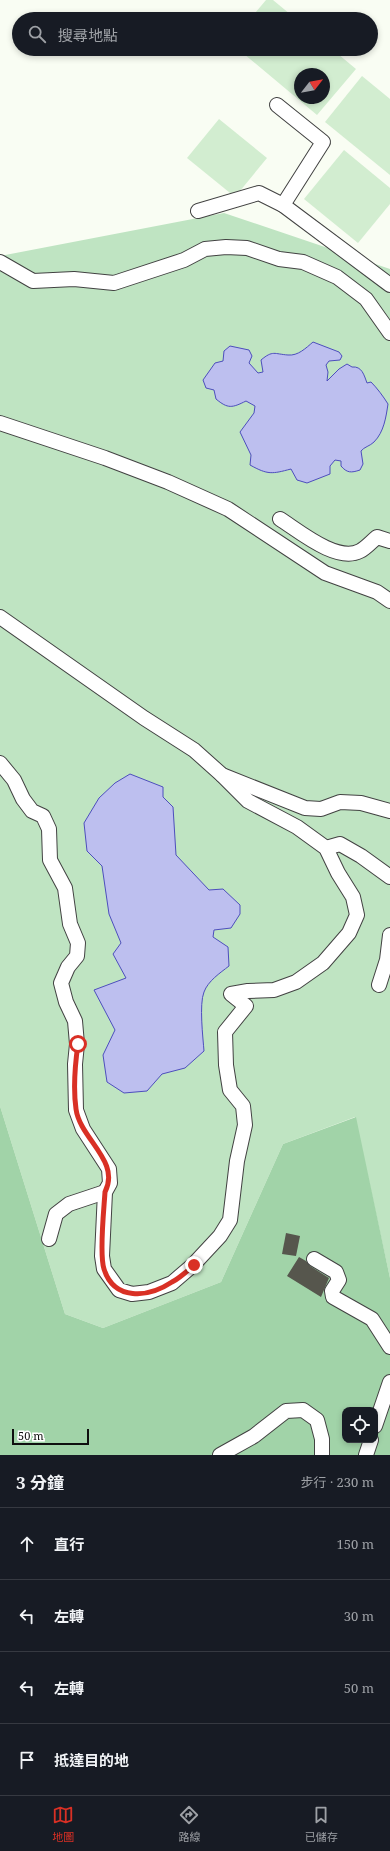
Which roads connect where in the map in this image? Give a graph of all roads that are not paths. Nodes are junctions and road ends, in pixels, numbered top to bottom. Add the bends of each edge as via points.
1 (277, 105) dead end
2 (283, 205) junction
3 (198, 211) dead end
4 (0, 262) edge
5 (390, 285) edge
6 (390, 333) edge
7 (1, 426) edge
8 (280, 519) dead end
9 (390, 541) edge
10 (390, 601) edge
11 (0, 617) edge
12 (0, 763) edge
13 (222, 775) junction
14 (390, 811) edge
15 (326, 848) junction
16 (390, 878) edge
17 (390, 935) edge
18 (379, 985) dead end
19 (105, 1192) junction
20 (49, 1239) dead end
21 (314, 1259) dead end
22 (390, 1347) edge
23 (390, 1382) edge
24 (378, 1417) edge
25 (370, 1443) edge
26 (220, 1455) edge
27 (322, 1455) edge
28 (366, 1455) edge

1 - 2 street via 323,142
2 - 3 street via 259,193
2 - 5 street
4 - 6 street via 33,281 74,279 114,283 184,260 205,249 247,248 279,259 303,262 337,277 366,299
7 - 10 street via 105,458 168,482 228,509 325,573 377,592
8 - 9 street via 320,546 342,553 360,551 376,537
11 - 13 street via 194,750
12 - 19 street via 14,780 32,811 43,816 49,829 50,860 65,888 70,924 78,943 77,956 68,967 62,983 66,1002 75,1021 78,1044 75,1064 76,1110 83,1129 109,1170 110,1183
13 - 14 street via 305,808 322,809 340,802 361,803
13 - 15 street via 248,801 297,827
15 - 16 street via 340,844
15 - 19 street via 353,897 357,915 349,933 323,963 296,982 274,990 232,994 246,1006 226,1032 226,1065 230,1090 243,1106 245,1125 237,1161 230,1220 220,1236 194,1265 172,1283 149,1292 132,1294 119,1290 104,1269 102,1256
17 - 18 street
19 - 20 street via 69,1204 56,1214
21 - 22 street via 336,1272 339,1280 332,1291 333,1297 372,1319
23 - 24 street
25 - 28 street
26 - 27 street via 254,1436 286,1411 303,1410 317,1420 322,1439

